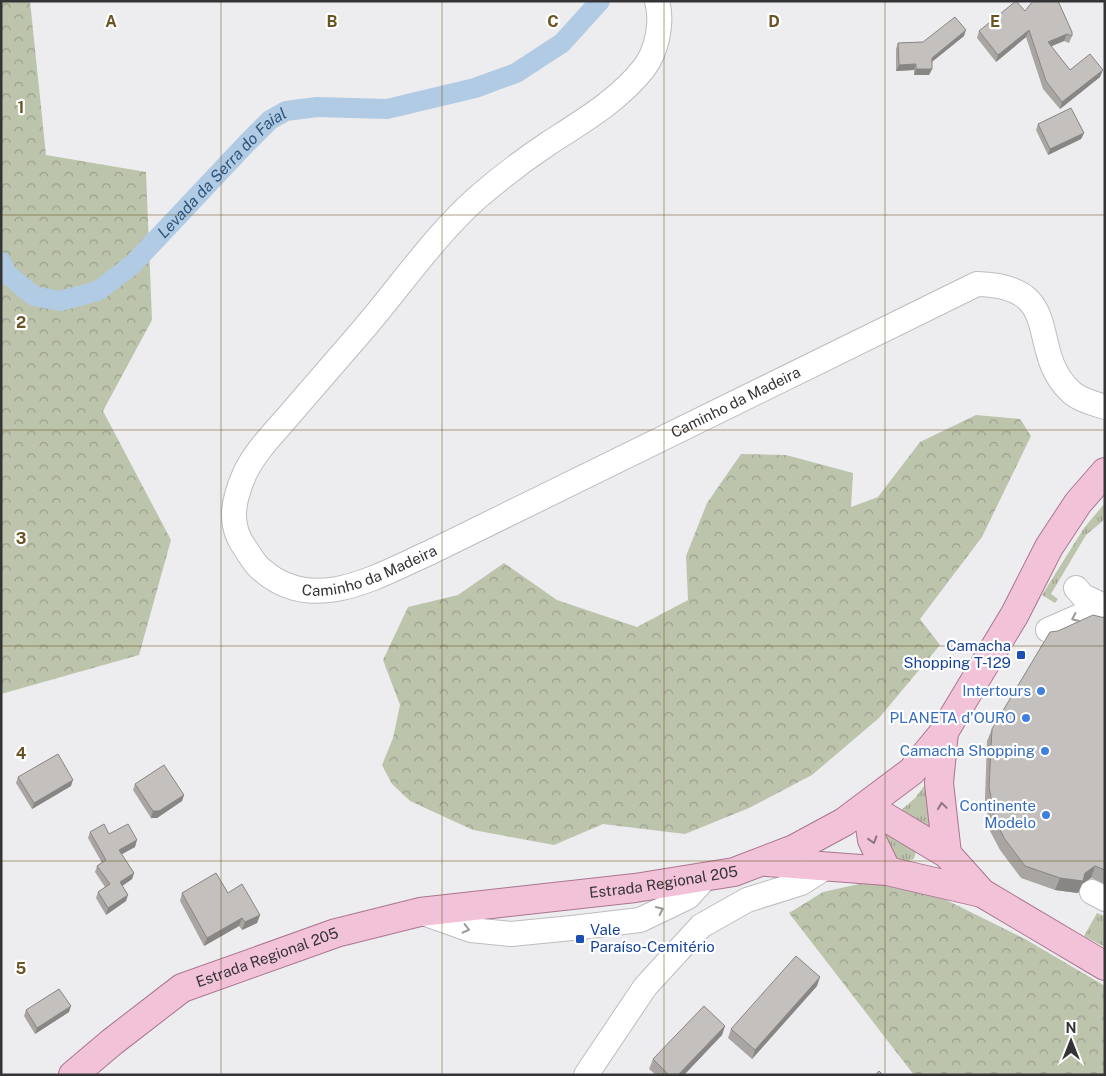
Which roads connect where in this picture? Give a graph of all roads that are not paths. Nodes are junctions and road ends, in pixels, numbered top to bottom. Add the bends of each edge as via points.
1 (657, 1) edge
2 (1105, 407) edge
3 (1105, 472) edge
4 (1076, 588) dead end
5 (1048, 630) dead end
6 (944, 732) junction
7 (868, 806) junction
8 (947, 854) junction
9 (763, 862) junction
10 (828, 866) junction
11 (898, 873) junction
12 (982, 892) junction
13 (1105, 966) edge
14 (73, 1075) edge
15 (586, 1075) edge

1 - 2 street, Caminho da Madeira via 660,25 656,43 646,66 629,86 477,198 416,262 380,310 258,451 238,491 232,516 237,534 259,569 288,586 318,593 368,580 440,548 977,284 1015,290 1031,302 1063,382 1078,397
3 - 6 main road, Estrada Regional 205 via 1078,503 1049,547 1015,614
4 -> 5 street via 1083,596 1100,604
6 - 7 main road, Estrada Regional 205 via 912,771
8 -> 6 main road via 939,783
7 - 8 main road
7 - 9 main road, Estrada Regional 205 via 794,849
7 -> 11 main road via 872,840
8 - 11 main road
8 - 12 main road
9 - 10 main road
9 - 14 main road, Estrada Regional 205 via 706,877 635,888 420,912 336,933 182,988
10 - 11 main road
10 - 15 street via 800,883 748,900 701,926 645,987
11 - 12 main road
12 - 13 main road

